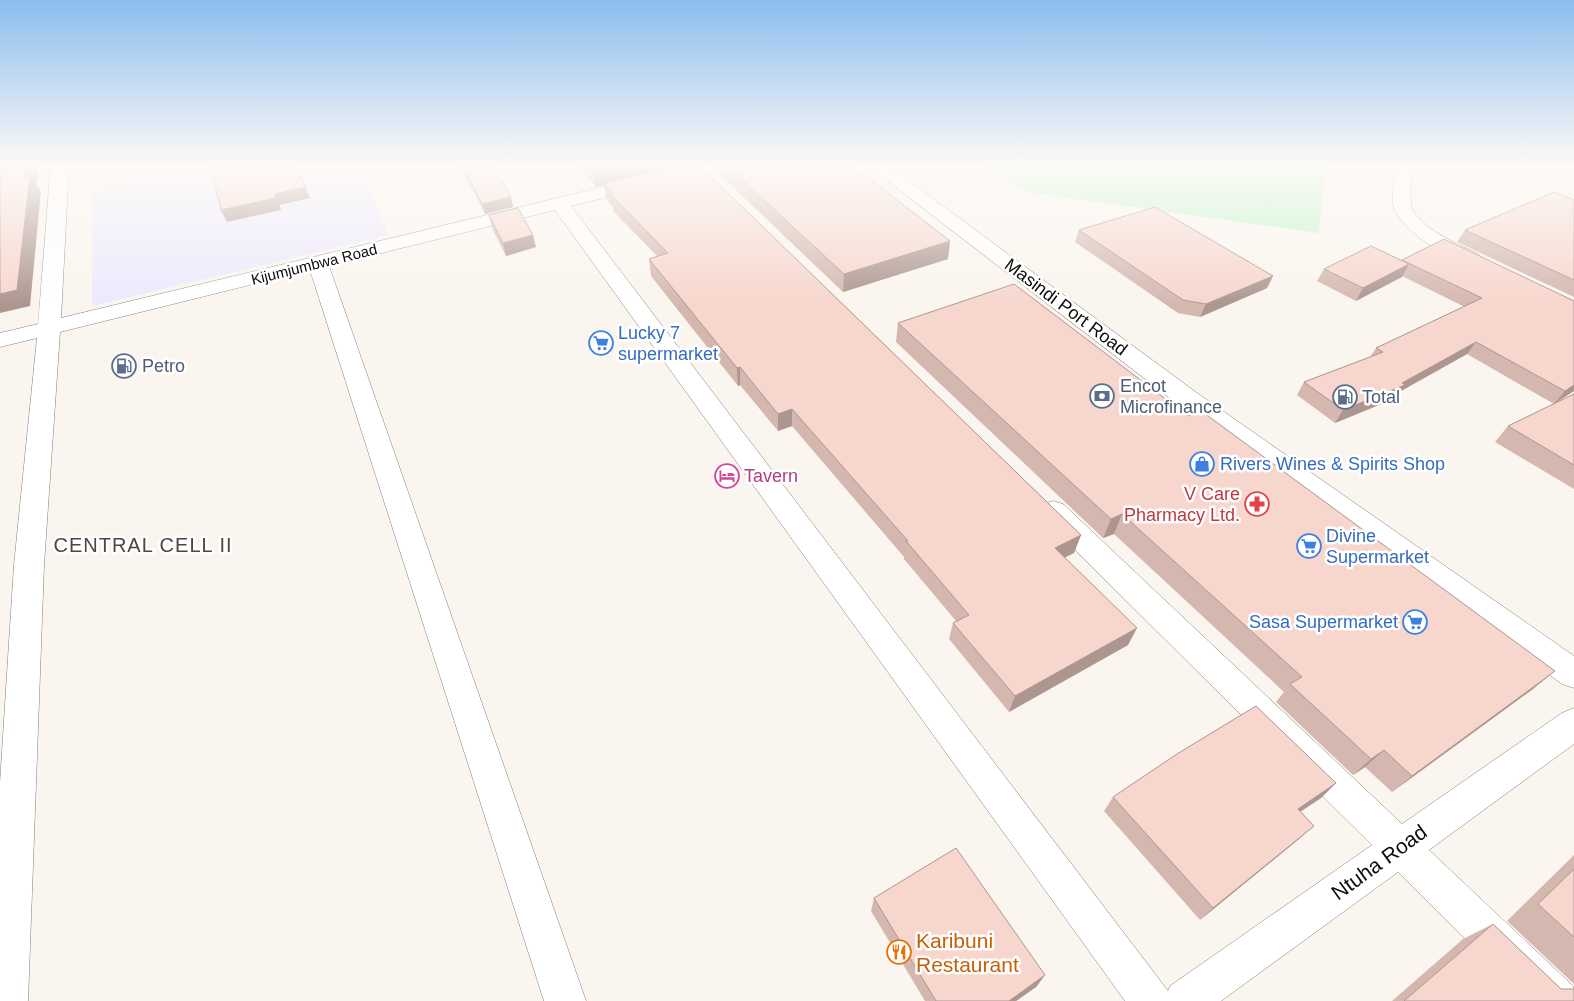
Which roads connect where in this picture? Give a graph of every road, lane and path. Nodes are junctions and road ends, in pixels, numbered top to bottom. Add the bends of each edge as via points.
1 (57, 212) edge
2 (528, 212) edge
3 (566, 212) edge
4 (938, 212) edge
5 (1406, 212) edge
6 (318, 263) junction
7 (1486, 265) edge
8 (49, 329) junction
9 (0, 340) edge
10 (1035, 494) edge
11 (1574, 674) edge
12 (1574, 724) edge
13 (1398, 847) junction
14 (7, 1001) edge
15 (565, 1001) edge
16 (1151, 1001) edge
17 (1185, 1001) edge
18 (1558, 1001) edge

1 - 8 street
2 - 6 street, Kijumjumbwa Road
3 - 16 street
4 - 11 street, Masindi Port Road via 1188,399
5 - 7 street via 1415,224 1442,244
6 - 8 street, Kijumjumbwa Road
6 - 15 street
8 - 9 street, Kijumjumbwa Road
8 - 14 street via 29,565
10 - 13 street
12 - 13 street, Ntuha Road
13 - 17 street, Ntuha Road
13 - 18 street

